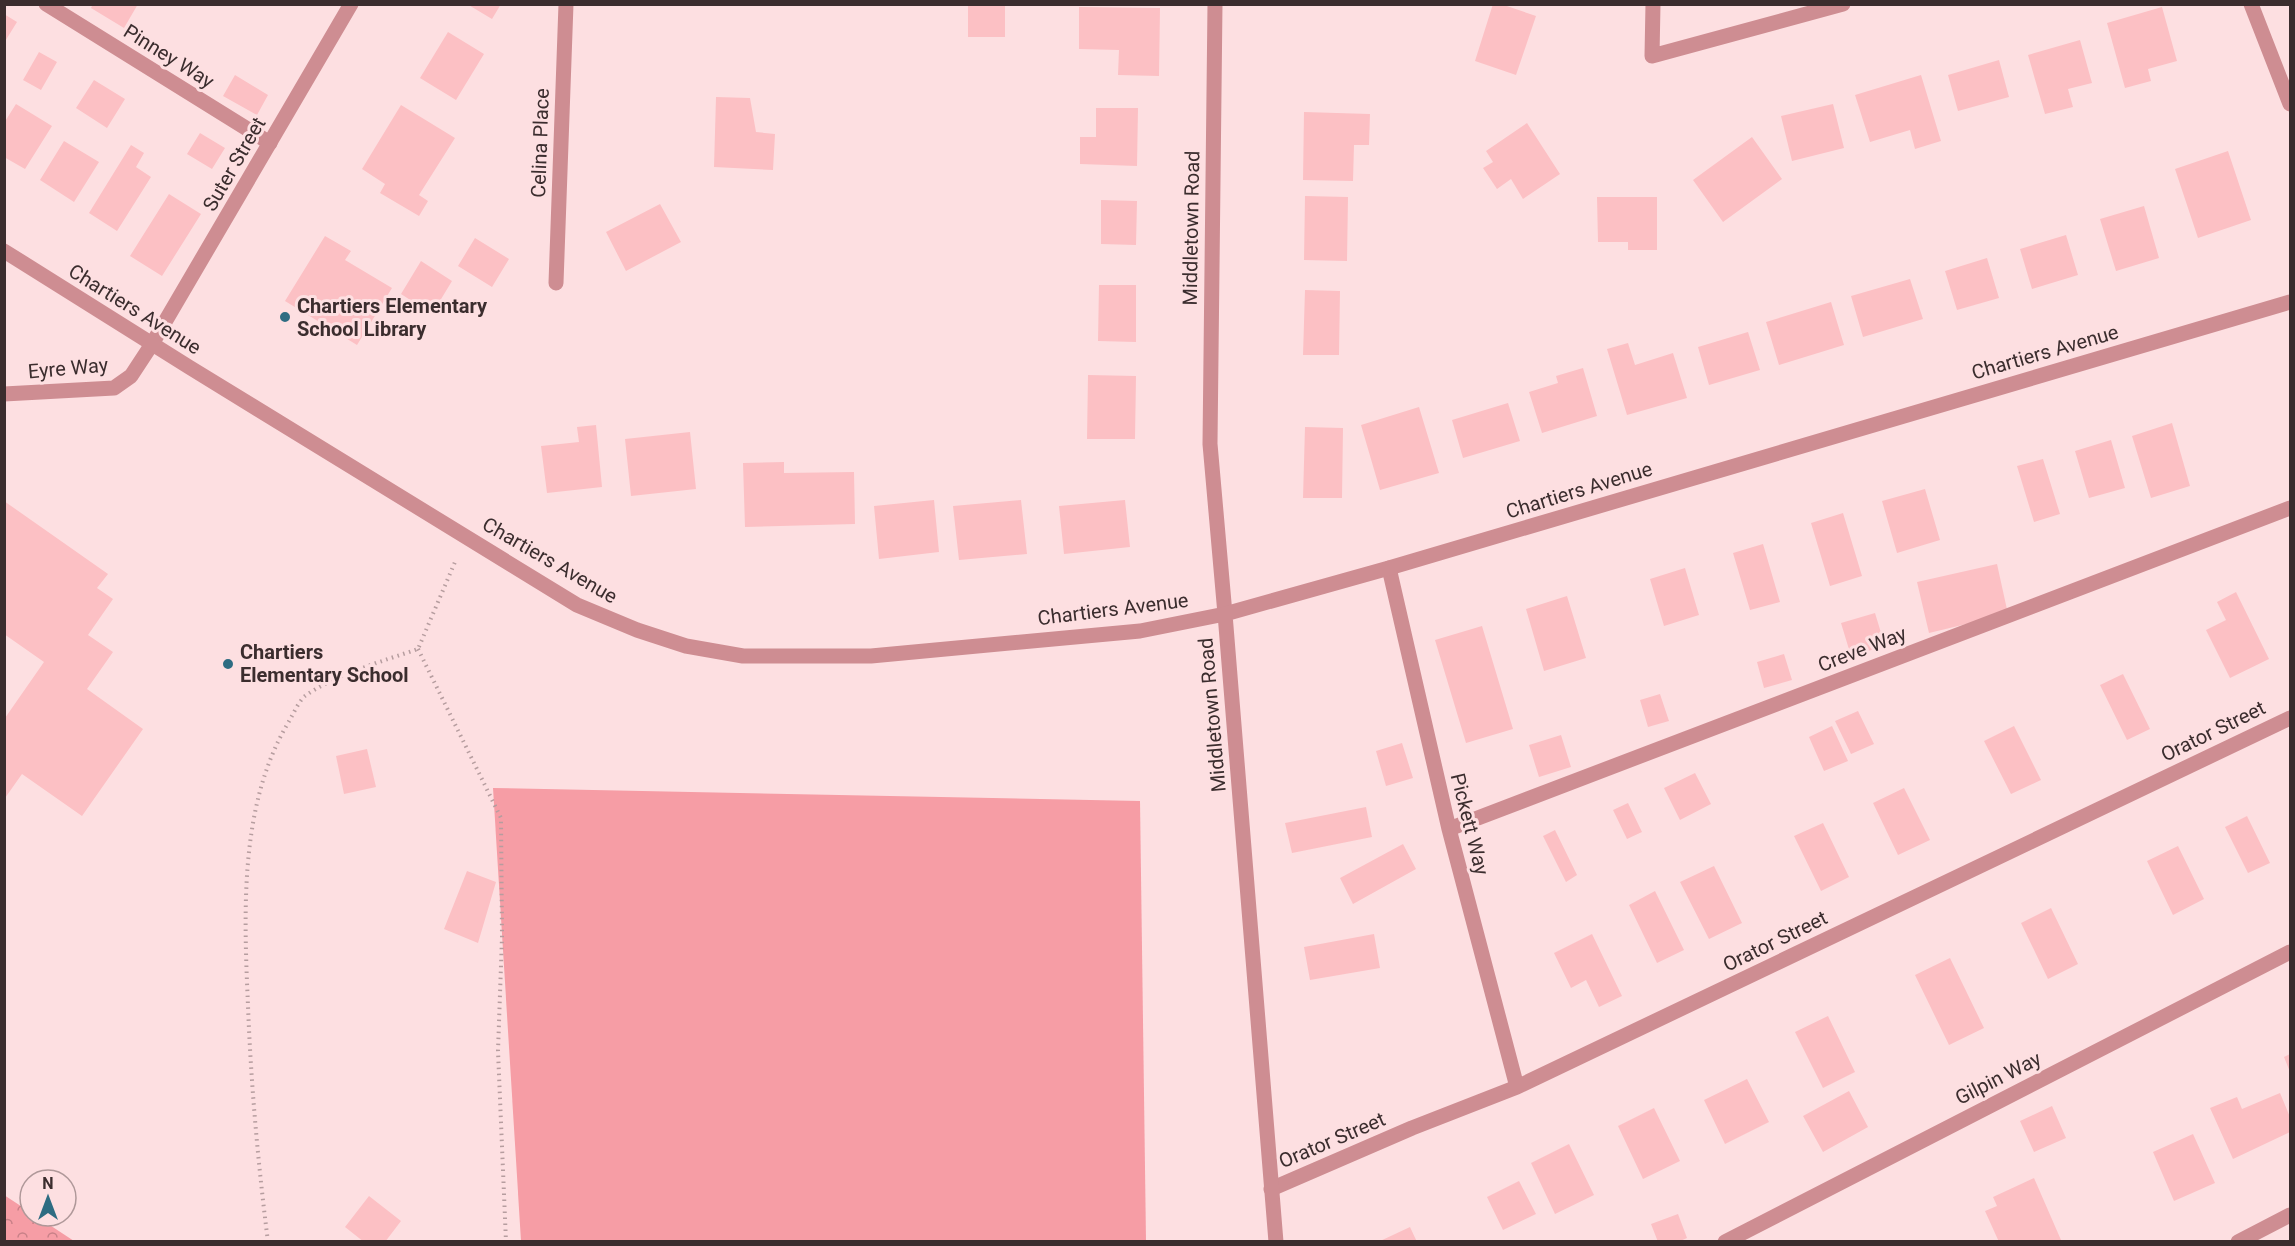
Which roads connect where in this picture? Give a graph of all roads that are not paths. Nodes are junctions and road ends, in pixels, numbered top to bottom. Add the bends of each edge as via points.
1 (46, 4) edge
2 (351, 4) edge
3 (566, 4) edge
4 (1215, 4) edge
5 (1653, 4) edge
6 (1843, 4) edge
7 (2251, 4) edge
8 (2290, 104) edge
9 (270, 143) junction
10 (4, 251) edge
11 (556, 284) dead end
12 (2290, 302) edge
13 (152, 344) junction
14 (4, 394) edge
15 (2290, 508) edge
16 (1389, 568) junction
17 (1225, 614) junction
18 (2290, 718) edge
19 (1449, 829) junction
20 (2290, 952) edge
21 (1517, 1087) junction
22 (1271, 1189) junction
23 (2290, 1215) edge
24 (1276, 1242) edge
25 (1725, 1242) edge
26 (2238, 1242) edge

1 - 9 street, Pinney Way
2 - 9 street, Suter Street
3 - 11 street, Celina Place
4 - 17 street, Middletown Road via 1210,444
5 - 6 street via 1652,56
7 - 8 street
9 - 13 street, Suter Street
10 - 13 street, Chartiers Avenue
12 - 16 street, Chartiers Avenue
13 - 14 street, Eyre Way via 131,376 114,388
13 - 17 street, Chartiers Avenue via 577,605 686,646 743,656 871,656 1140,631
15 - 19 street, Creve Way
16 - 17 street, Chartiers Avenue
16 - 19 street, Pickett Way
17 - 22 street, Middletown Road
18 - 21 street, Orator Street
19 - 21 street, Pickett Way
20 - 25 street, Gilpin Way
21 - 22 street, Orator Street
22 - 24 street, Middletown Road
23 - 26 street

